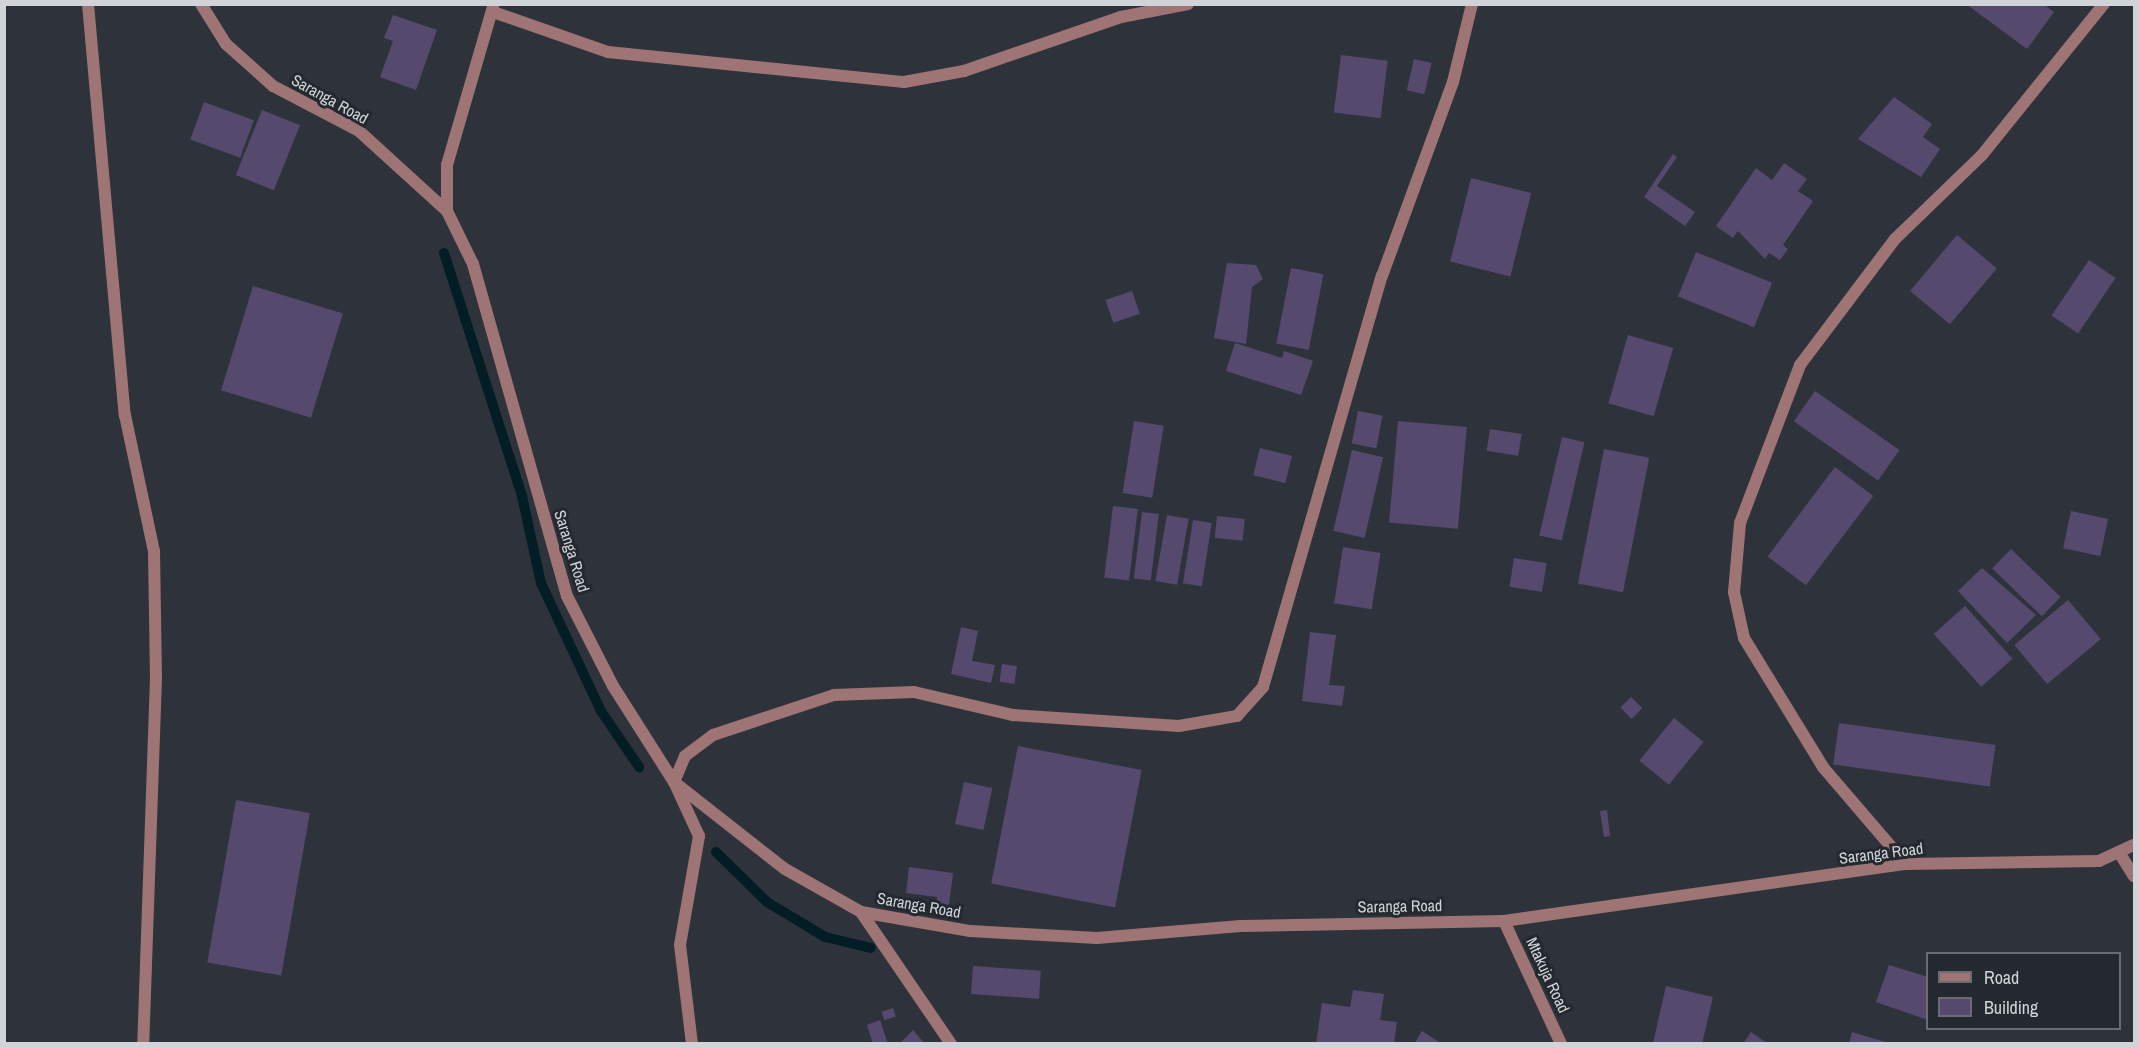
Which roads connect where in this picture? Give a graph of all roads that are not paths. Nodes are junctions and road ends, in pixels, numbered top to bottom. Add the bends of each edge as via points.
1 (88, 4) edge
2 (201, 4) edge
3 (1188, 4) edge
4 (1472, 4) edge
5 (2104, 4) edge
6 (493, 8) edge
7 (447, 212) junction
8 (674, 782) junction
9 (2134, 845) edge
10 (2120, 854) junction
11 (1906, 864) junction
12 (2134, 876) edge
13 (861, 912) junction
14 (1504, 921) junction
15 (143, 1044) edge
16 (692, 1044) edge
17 (951, 1044) edge
18 (1561, 1044) edge

1 - 15 street via 125,415 154,551 156,678
2 - 7 street, Saranga Road via 226,44 273,86 358,131
3 - 6 street via 1121,17 964,71 904,82 608,52
4 - 8 street via 1453,82 1382,276 1276,653 1263,687 1237,716 1138,727 1013,715 914,692 834,695 713,735 685,756
5 - 11 street via 1982,155 1895,239 1800,365 1740,524 1734,592 1744,638 1823,767
6 - 7 street via 447,165
7 - 8 street, Saranga Road via 473,264 567,596 613,686
8 - 13 street, Saranga Road via 786,869
8 - 16 street via 699,836 680,945
9 - 10 street, Saranga Road
10 - 11 street, Saranga Road via 2099,861
10 - 12 street
11 - 14 street, Saranga Road
13 - 14 street, Saranga Road via 970,931 1097,938 1241,926
13 - 17 street
14 - 18 street, Mtakuja Road

